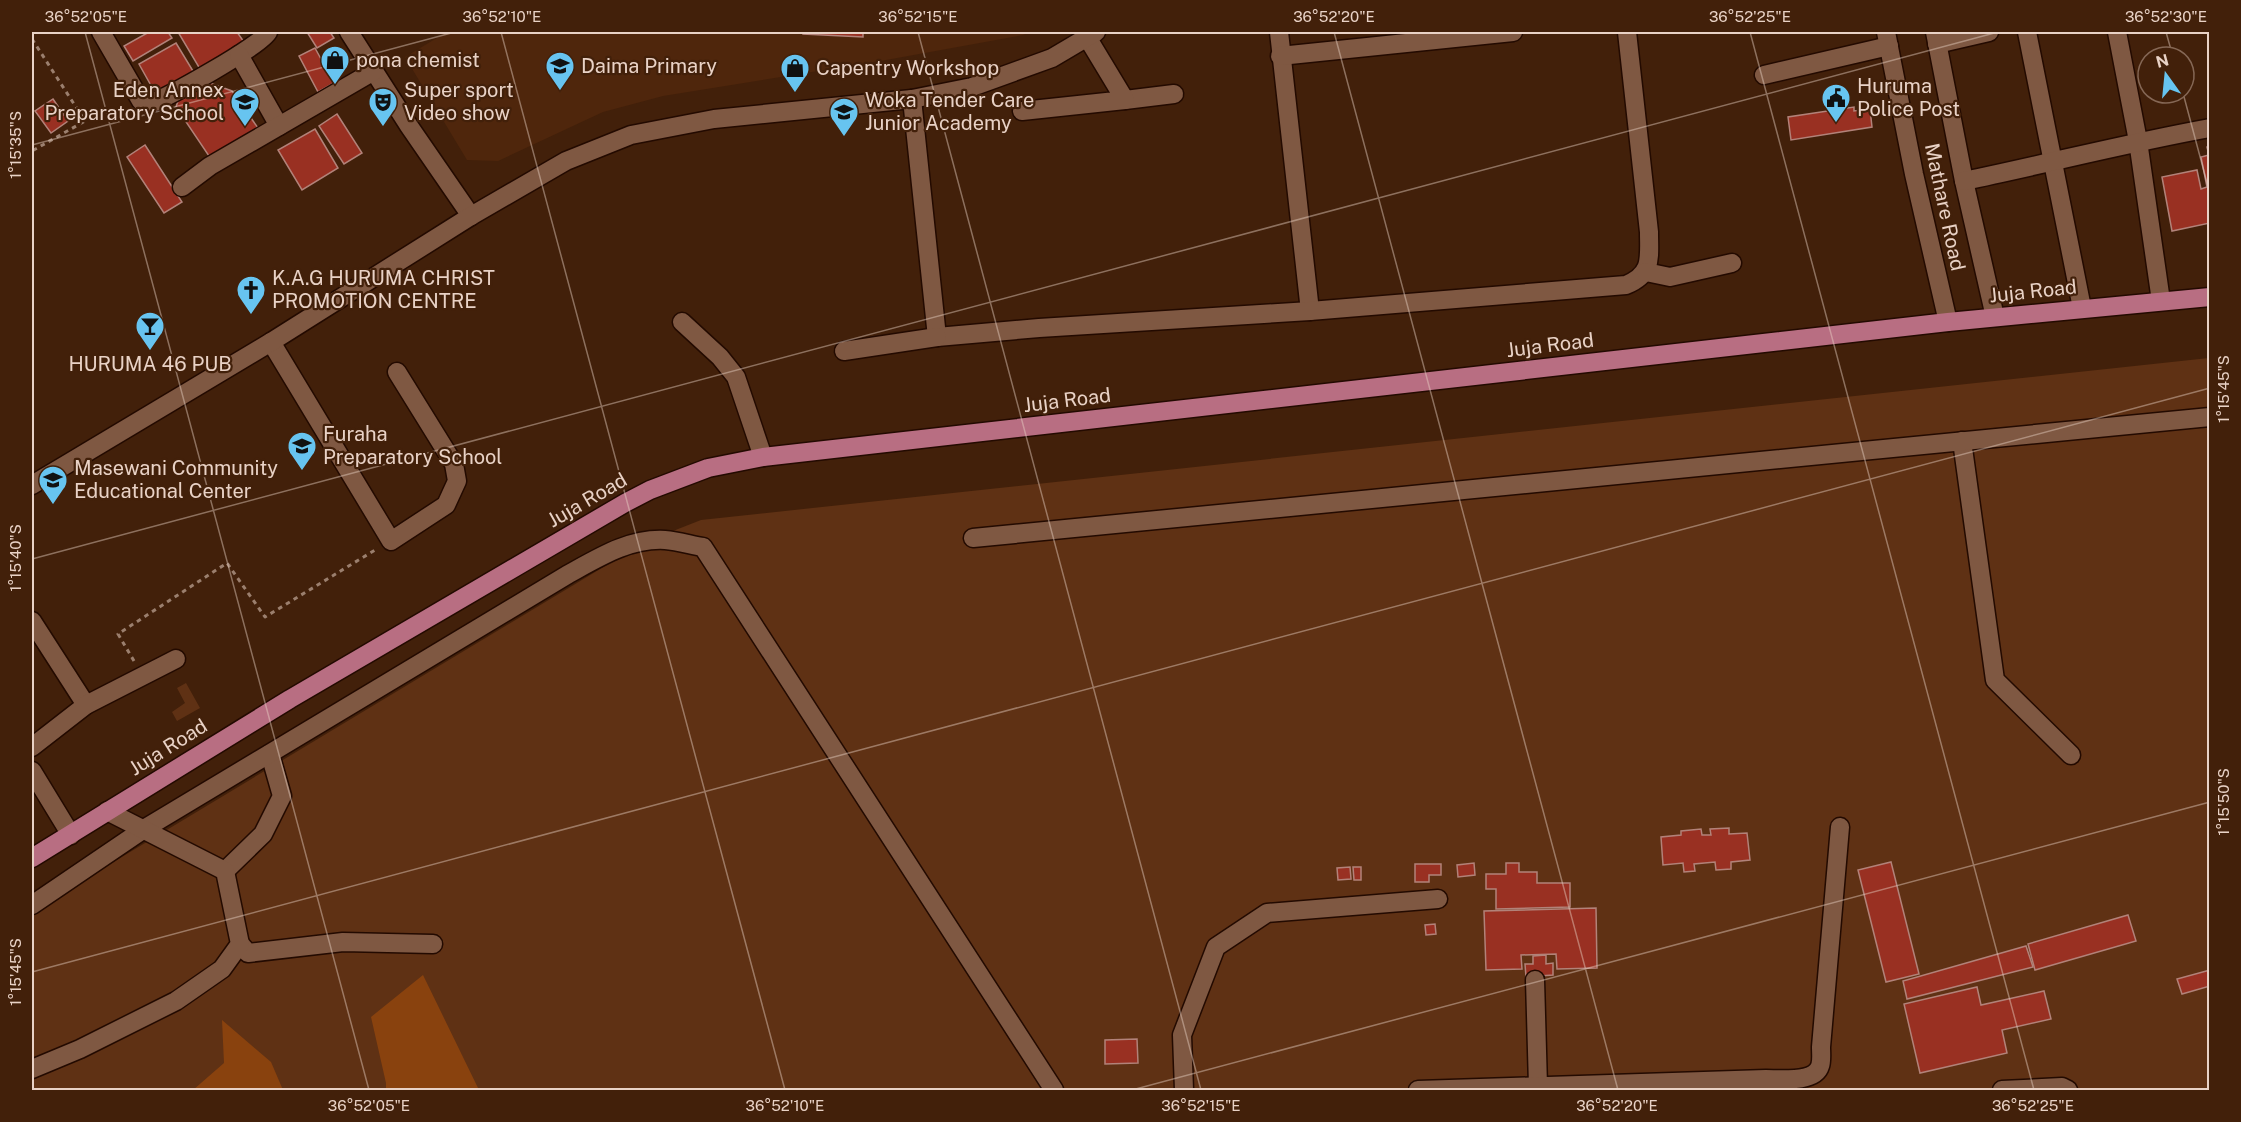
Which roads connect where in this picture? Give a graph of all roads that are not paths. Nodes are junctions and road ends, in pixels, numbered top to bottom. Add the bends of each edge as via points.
1 (101, 32) edge
2 (268, 32) edge
3 (349, 32) edge
4 (1279, 32) edge
5 (1513, 32) edge
6 (1627, 32) edge
7 (1989, 32) edge
8 (2027, 32) edge
9 (2117, 32) edge
10 (1092, 34) edge
11 (1936, 38) edge
12 (1887, 39) edge
13 (239, 55) junction
14 (1280, 56) junction
15 (374, 71) junction
16 (1764, 75) dead end
17 (1174, 94) dead end
18 (912, 99) junction
19 (1125, 100) junction
20 (1022, 111) dead end
21 (279, 126) junction
22 (2210, 128) edge
23 (2138, 141) junction
24 (2054, 162) junction
25 (1964, 181) junction
26 (182, 187) dead end
27 (471, 216) junction
28 (1732, 263) dead end
29 (1646, 272) junction
30 (2210, 297) edge
31 (2161, 301) junction
32 (2082, 308) junction
33 (1310, 311) junction
34 (1995, 317) junction
35 (682, 322) dead end
36 (1948, 322) junction
37 (937, 337) junction
38 (271, 342) junction
39 (844, 351) dead end
40 (397, 372) dead end
41 (2210, 417) edge
42 (1962, 441) junction
43 (763, 458) junction
44 (32, 485) edge
45 (973, 538) dead end
46 (32, 621) edge
47 (177, 659) dead end
48 (86, 705) junction
49 (32, 747) edge
50 (270, 754) junction
51 (2071, 755) dead end
52 (32, 771) edge
53 (107, 811) junction
54 (1840, 826) dead end
55 (144, 829) junction
56 (71, 835) junction
57 (32, 858) edge
58 (225, 871) junction
59 (1438, 899) dead end
60 (32, 906) edge
61 (240, 944) junction
62 (433, 944) dead end
63 (1535, 980) dead end
64 (32, 1069) edge
65 (1538, 1086) junction
66 (1621, 1087) edge
67 (1054, 1090) edge
68 (1184, 1090) edge
69 (1418, 1090) edge
70 (2002, 1090) edge
71 (2068, 1090) edge

1 - 13 street via 145,103 155,102
2 - 13 street
3 - 15 street
4 - 14 street
5 - 14 street
6 - 29 street via 1648,232
7 - 11 street
8 - 24 street
9 - 23 street
10 - 18 street via 1052,58 982,83
10 - 19 street
11 - 25 street
12 - 16 street
12 - 36 street, Mathare Road
13 - 21 street
14 - 33 street
15 - 21 street
15 - 27 street
17 - 19 street
18 - 27 street via 714,119 631,135 566,161
18 - 37 street
19 - 20 street
21 - 26 street
22 - 23 street
23 - 24 street
23 - 31 street
24 - 25 street
24 - 32 street
25 - 34 street
27 - 38 street
28 - 29 street via 1670,277
29 - 33 street via 1626,285
30 - 31 main road, Juja Road
31 - 32 main road, Juja Road
32 - 34 main road, Juja Road
33 - 37 street
34 - 36 main road, Juja Road
35 - 43 street via 736,377
36 - 43 main road, Juja Road
37 - 39 street
38 - 40 street via 392,541 446,505 457,481 454,464
38 - 44 street
41 - 42 street
42 - 45 street
42 - 51 street via 1995,680
43 - 53 main road, Juja Road via 708,468 650,490 290,699
46 - 48 street
47 - 48 street
48 - 49 street
50 - 55 street
50 - 58 street via 282,796 262,834
50 - 67 street via 567,574 615,549 666,540 703,547
52 - 56 street
53 - 55 street
53 - 56 main road, Juja Road
54 - 66 street via 1821,1065 1817,1073 1808,1077
55 - 58 street
55 - 60 street
56 - 57 main road, Juja Road
58 - 61 street
59 - 68 street via 1267,913 1216,947 1182,1035
61 - 62 street via 248,953 343,942
61 - 64 street via 222,969 176,1001
63 - 65 street
65 - 66 street
65 - 69 street
70 - 71 street

